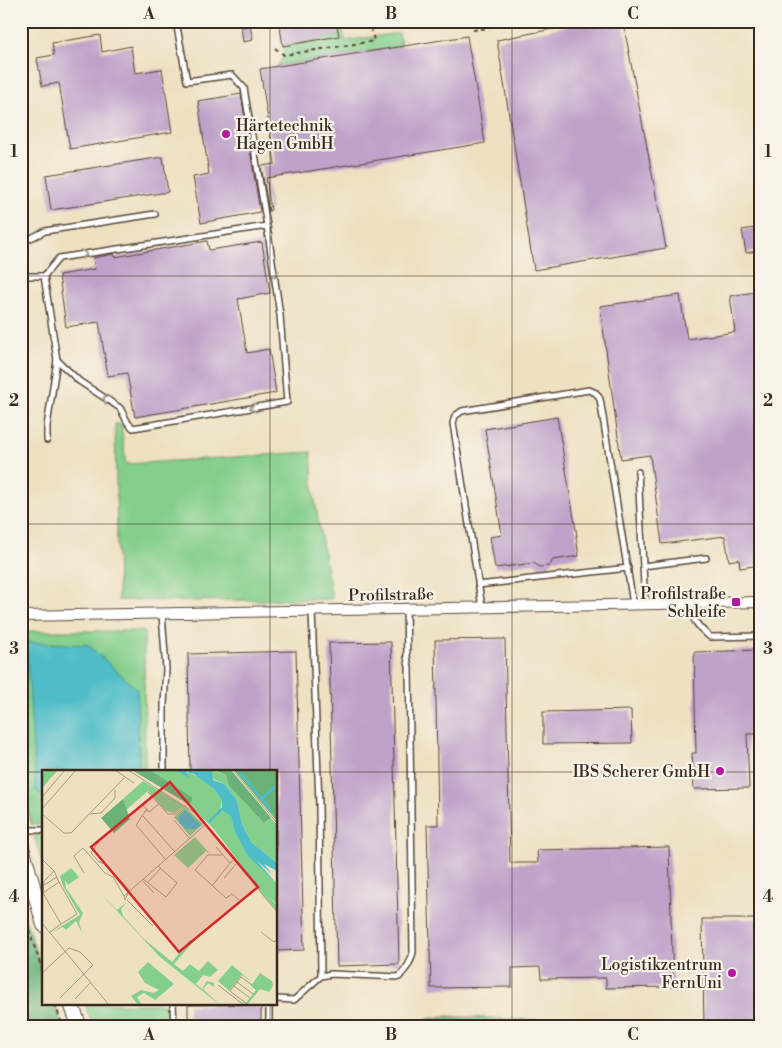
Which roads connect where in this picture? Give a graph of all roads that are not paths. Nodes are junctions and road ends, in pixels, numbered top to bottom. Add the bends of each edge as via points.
1 (176, 21) edge
2 (155, 214) dead end
3 (267, 226) junction
4 (21, 240) edge
5 (21, 276) edge
6 (44, 276) junction
7 (57, 360) junction
8 (47, 440) dead end
9 (638, 472) dead end
10 (706, 558) dead end
11 (643, 566) junction
12 (628, 568) junction
13 (478, 585) junction
14 (761, 602) edge
15 (688, 603) junction
16 (633, 604) junction
17 (645, 604) junction
18 (482, 607) junction
19 (406, 609) junction
20 (312, 611) junction
21 (162, 614) junction
22 (21, 616) edge
23 (761, 636) edge
24 (164, 770) edge
25 (21, 830) edge
26 (42, 830) edge
27 (21, 844) edge
28 (42, 918) edge
29 (321, 976) junction
30 (278, 999) edge
31 (72, 1006) edge
32 (173, 1006) edge
33 (269, 1006) edge
34 (80, 1027) edge
35 (174, 1027) edge
36 (269, 1027) edge

1 - 3 lane via 186,81 232,75 244,88
2 - 4 lane via 46,231
6 -> 3 lane via 59,258
3 -> 7 lane via 280,316 287,402 133,428 120,408 79,381
5 - 6 lane
6 - 7 lane
7 - 8 lane
9 - 11 lane
10 - 11 lane
11 - 17 lane
12 - 13 lane
12 - 13 lane via 600,399 589,390 462,411 455,416 453,423
12 - 16 lane
13 - 18 lane
14 - 15 street, Profilstraße
15 - 17 street, Profilstraße
15 - 23 lane via 691,615 710,637
16 - 17 street, Profilstraße
16 - 18 street, Profilstraße
18 - 19 street, Profilstraße
19 - 20 street, Profilstraße
19 - 29 lane via 411,960 399,977
20 - 21 street, Profilstraße
20 - 29 lane
21 - 22 street, Profilstraße
21 - 24 lane via 166,669
25 - 26 lane
27 - 28 street
29 - 30 lane via 294,1000
31 - 34 street
32 - 35 lane
33 - 36 lane

